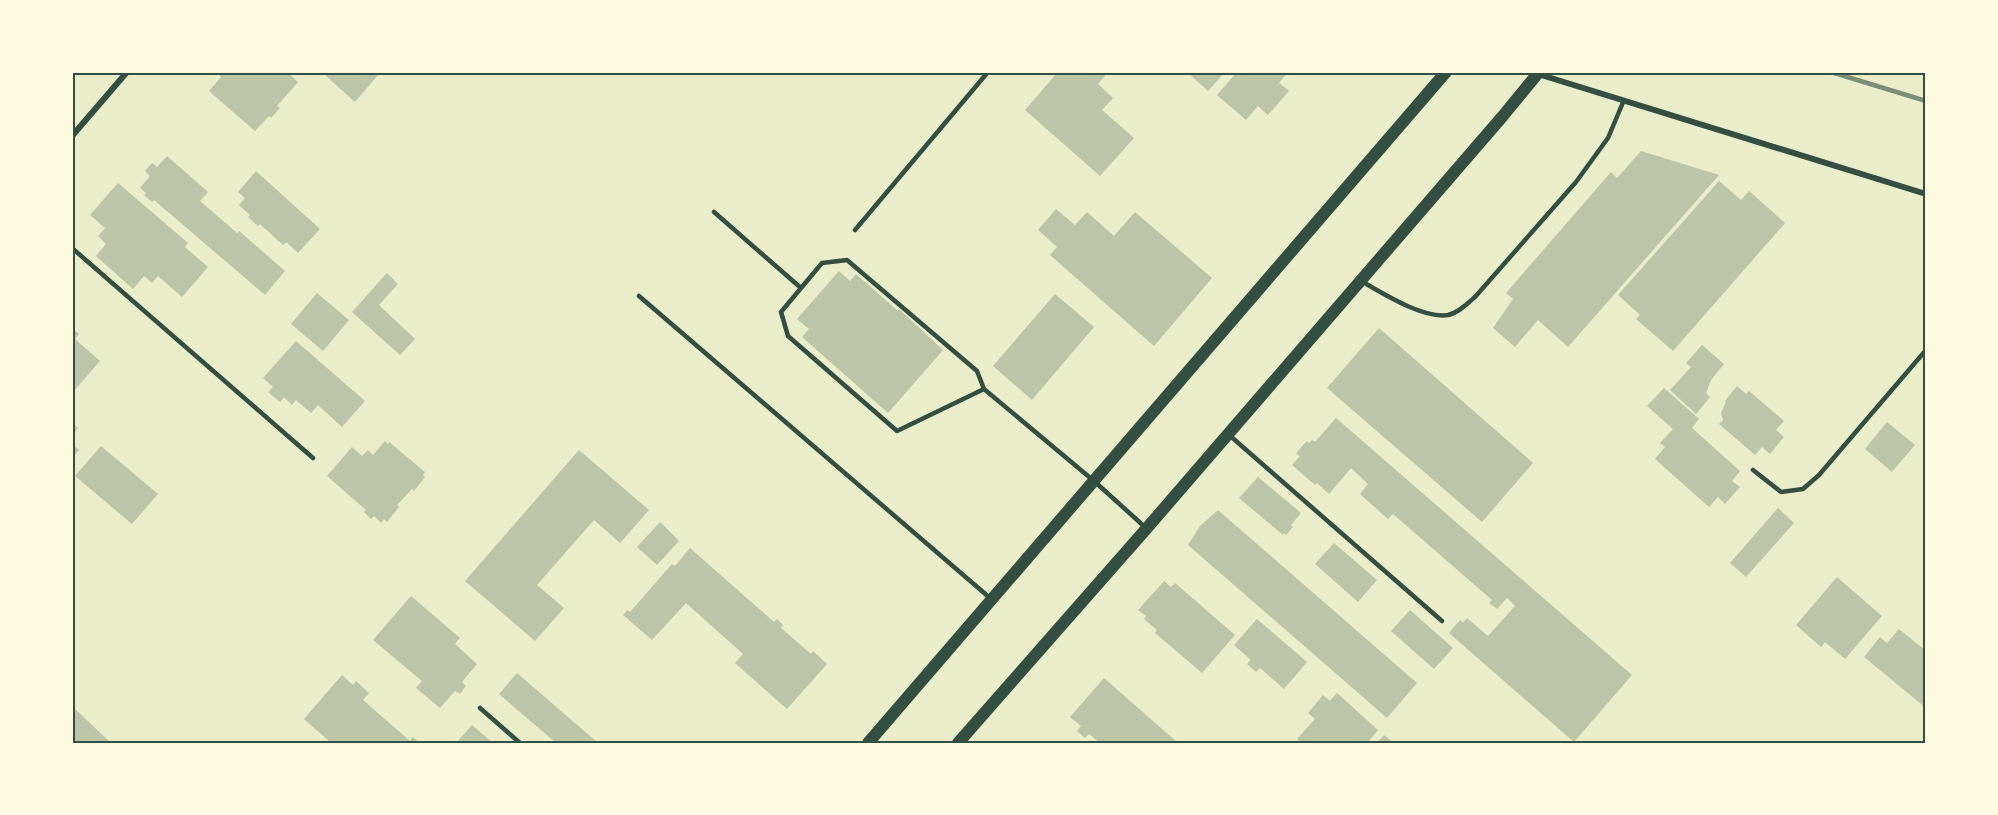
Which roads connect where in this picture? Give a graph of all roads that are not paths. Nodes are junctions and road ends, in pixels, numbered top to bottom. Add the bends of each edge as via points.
1 (127, 72) edge
2 (988, 72) edge
3 (1446, 72) edge
4 (1538, 73) edge
5 (1624, 100) junction
6 (72, 135) edge
7 (1926, 194) edge
8 (714, 212) dead end
9 (855, 230) dead end
10 (72, 248) edge
11 (1361, 281) junction
12 (801, 288) junction
13 (639, 296) dead end
14 (1926, 350) edge
15 (984, 389) junction
16 (1228, 434) junction
17 (313, 458) dead end
18 (1753, 470) dead end
19 (1094, 481) junction
20 (1147, 528) junction
21 (992, 600) junction
22 (1442, 621) dead end
23 (480, 708) dead end
24 (520, 743) edge
25 (868, 743) edge
26 (958, 743) edge

1 - 6 street
2 - 9 lane
3 - 19 main road
4 - 5 street
4 - 11 main road
5 - 7 street
5 - 11 lane via 1608,138 1576,182 1463,308 1448,315 1434,314 1403,304
8 - 12 lane
10 - 17 lane
11 - 16 main road
12 - 15 lane via 822,263 847,260 977,371
12 - 15 lane via 781,312 788,336 897,431
13 - 21 lane
14 - 18 lane via 1803,489 1781,492
15 - 19 lane
16 - 20 main road
16 - 22 lane
19 - 20 lane
19 - 21 main road
20 - 26 main road
21 - 25 main road
23 - 24 lane

